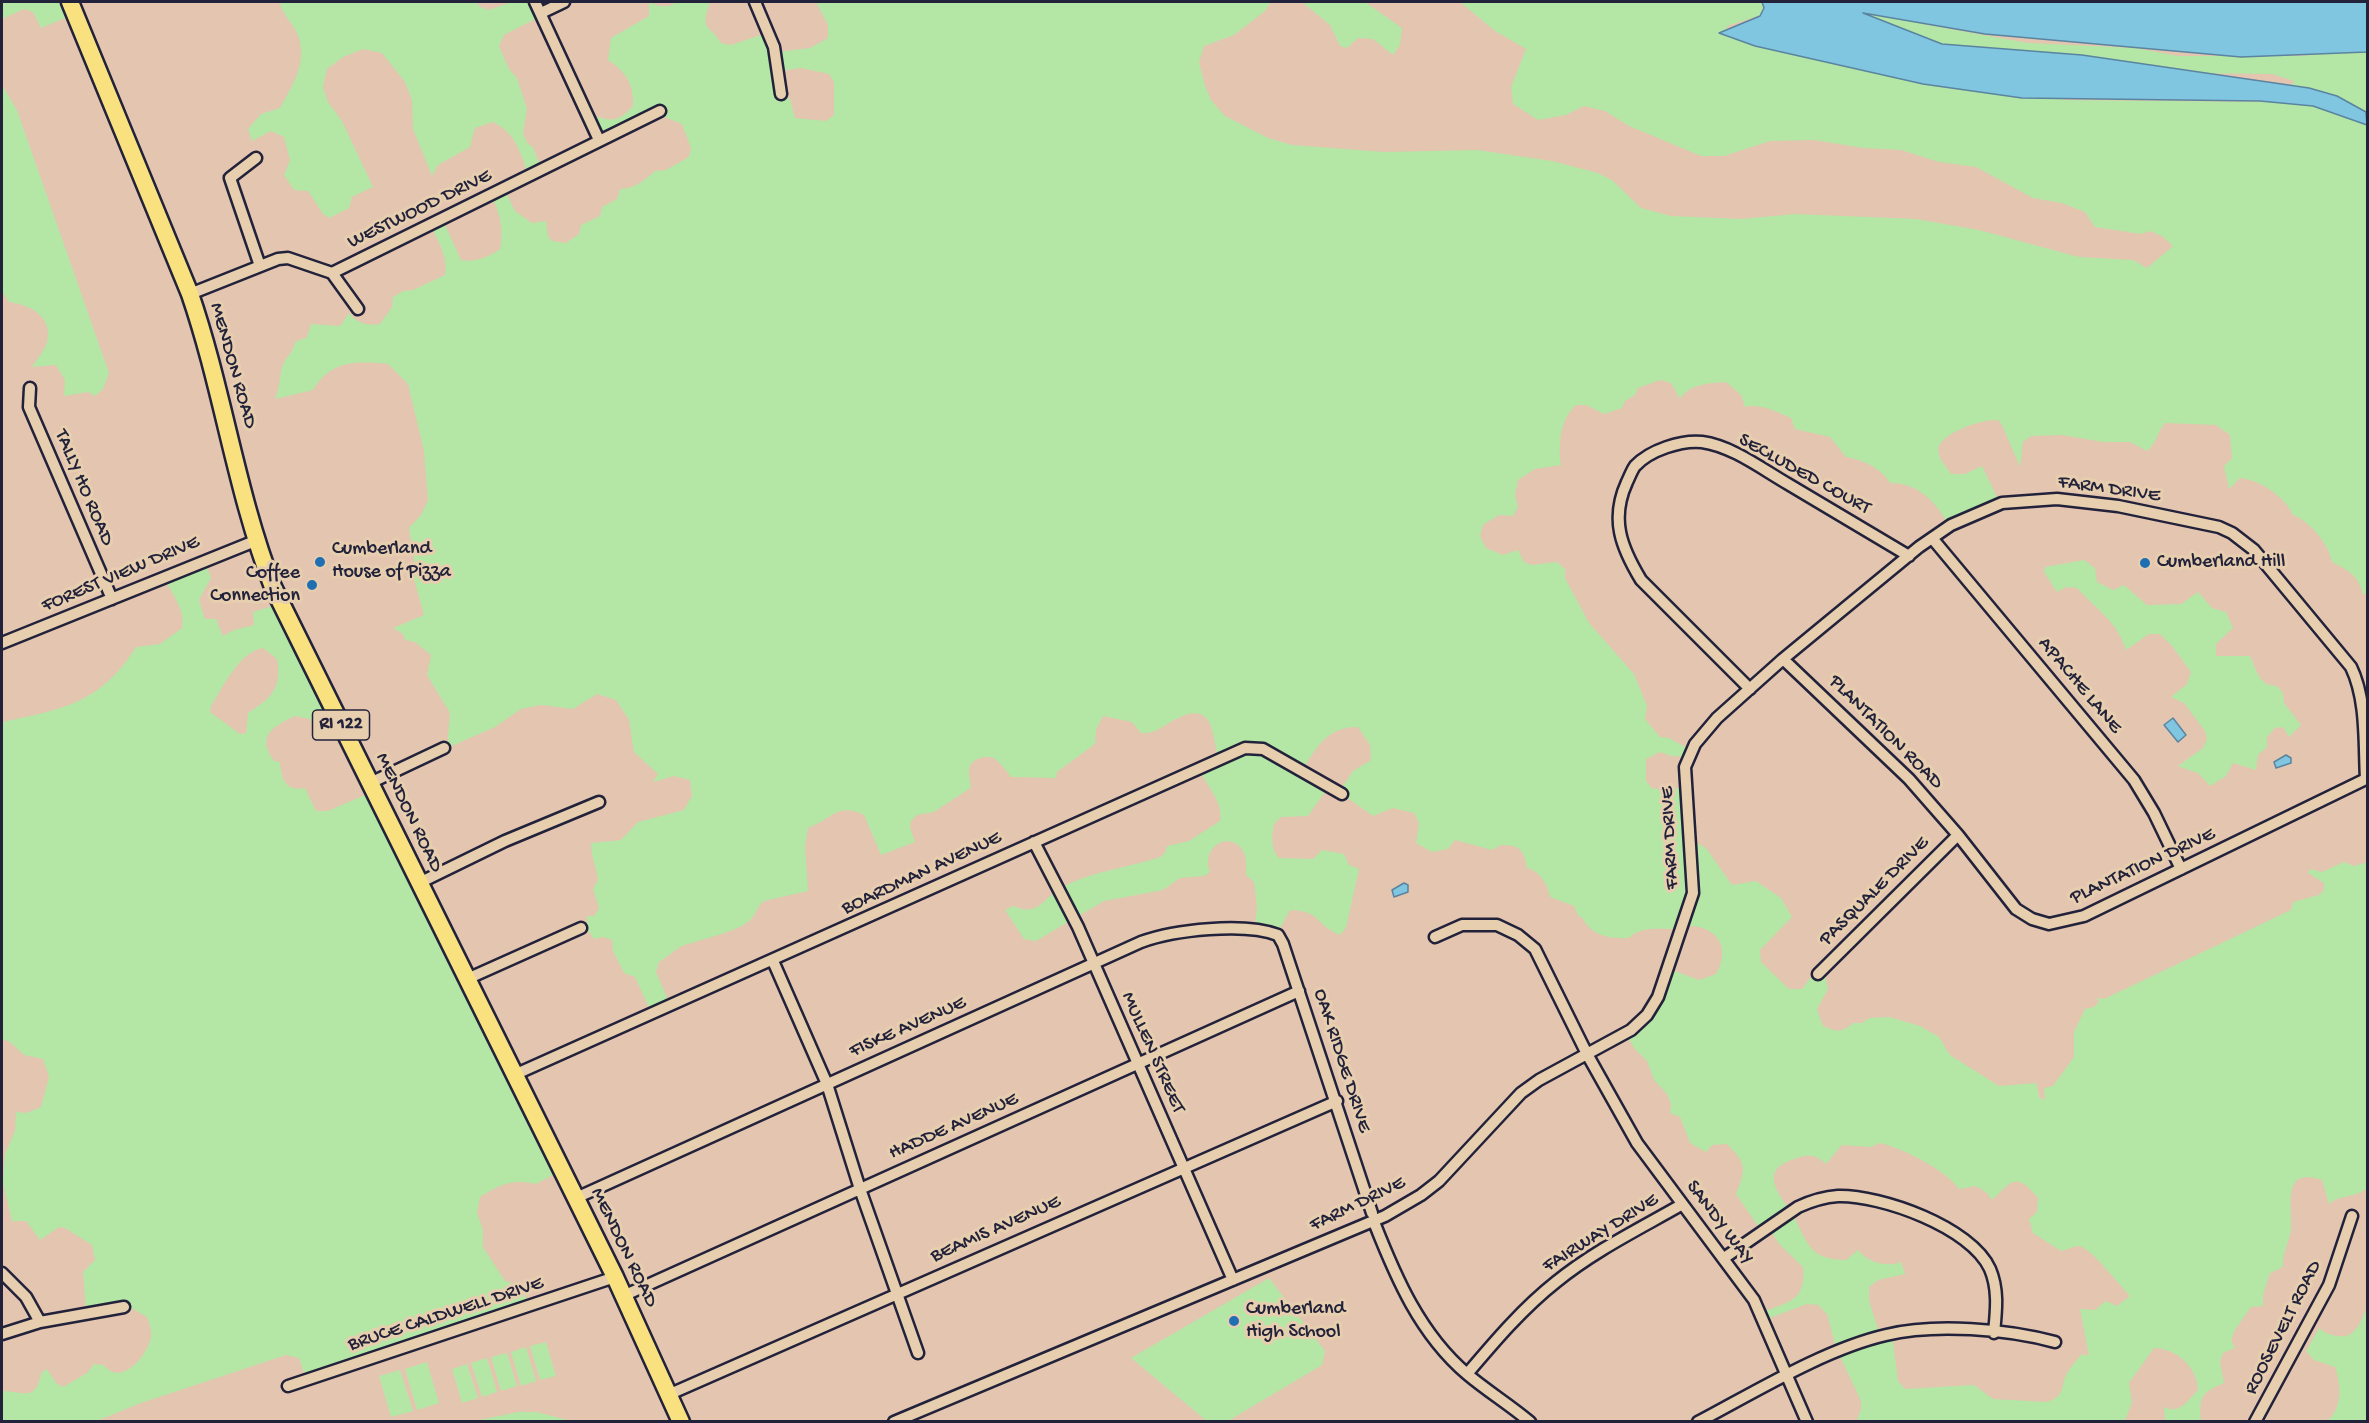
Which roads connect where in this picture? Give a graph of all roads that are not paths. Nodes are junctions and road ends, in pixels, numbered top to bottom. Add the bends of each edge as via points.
1 (70, 2) edge
2 (536, 2) edge
3 (564, 2) edge
4 (755, 2) edge
5 (541, 13) junction
6 (781, 94) dead end
7 (660, 111) dead end
8 (599, 140) junction
9 (256, 158) dead end
10 (260, 266) junction
11 (332, 273) junction
12 (190, 294) junction
13 (358, 309) dead end
14 (30, 388) dead end
15 (1932, 538) junction
16 (255, 540) junction
17 (1909, 556) junction
18 (112, 599) junction
19 (2, 643) edge
20 (1783, 659) junction
21 (1750, 689) junction
22 (444, 748) dead end
23 (2367, 779) edge
24 (370, 783) junction
25 (1341, 794) dead end
26 (599, 802) dead end
27 (1958, 835) junction
28 (1034, 842) junction
29 (2181, 869) junction
30 (419, 883) junction
31 (581, 928) dead end
32 (1264, 930) joint
33 (1435, 937) dead end
34 (773, 961) junction
35 (1094, 965) junction
36 (1818, 974) dead end
37 (467, 979) junction
38 (1299, 991) junction
39 (1587, 1054) junction
40 (1136, 1065) junction
41 (514, 1075) junction
42 (827, 1083) junction
43 (1337, 1101) junction
44 (1184, 1167) junction
45 (860, 1189) junction
46 (576, 1198) junction
47 (1681, 1205) junction
48 (2352, 1216) dead end
49 (1373, 1217) junction
50 (1724, 1258) junction
51 (2, 1273) edge
52 (615, 1277) junction
53 (1233, 1280) junction
54 (897, 1293) junction
55 (623, 1296) junction
56 (124, 1307) dead end
57 (40, 1322) junction
58 (1994, 1333) junction
59 (2, 1334) edge
60 (2055, 1342) dead end
61 (918, 1353) dead end
62 (1467, 1374) junction
63 (1788, 1376) junction
64 (288, 1386) dead end
65 (670, 1394) junction
66 (681, 1422) edge
67 (894, 1422) edge
68 (1530, 1422) edge
69 (1698, 1422) edge
70 (1807, 1422) edge
71 (2256, 1422) edge

1 - 12 main road, MENDON ROAD / RI 122
2 - 5 street
3 - 5 street
4 - 6 street via 774,46
5 - 8 street
7 - 8 street, WESTWOOD DRIVE
8 - 11 street, WESTWOOD DRIVE
9 - 10 street via 230,178
10 - 11 street, WESTWOOD DRIVE via 288,258
10 - 12 street, WESTWOOD DRIVE
11 - 13 street
12 - 16 main road, MENDON ROAD / RI 122 via 206,340
14 - 18 street, TALLY HO ROAD via 30,407
15 - 17 street, FARM DRIVE
15 - 23 street, FARM DRIVE via 1986,508 2039,499 2118,506 2203,523 2232,533 2264,560 2351,667 2361,705
15 - 29 street, APACHE LANE via 2134,780
16 - 18 street, FOREST VIEW DRIVE
16 - 24 main road, MENDON ROAD / RI 122 via 273,587
17 - 20 street, FARM DRIVE
17 - 21 street, SECLUDED COURT via 1739,455 1704,442 1674,445 1635,466 1617,513 1629,561 1641,580
18 - 19 street, FOREST VIEW DRIVE
20 - 21 street, FARM DRIVE
20 - 27 street, PLANTATION ROAD via 1870,740
21 - 39 street, FARM DRIVE via 1703,733 1685,767 1693,893 1658,997 1638,1025
22 - 24 street
23 - 29 street, PLANTATION DRIVE
24 - 30 main road, MENDON ROAD / RI 122
25 - 28 street, BOARDMAN AVENUE via 1263,749 1245,748
26 - 30 street via 505,841
27 - 29 street, PLANTATION DRIVE via 2016,909 2049,924 2084,916
27 - 36 street, PASQUALE DRIVE
28 - 34 street, BOARDMAN AVENUE
28 - 35 street, MULLEN STREET
30 - 37 main road, MENDON ROAD / RI 122
31 - 37 street
32 - 35 street, FISKE AVENUE via 1166,934
32 - 38 street, OAK RIDGE DRIVE via 1278,935
33 - 39 street, SANDY WAY via 1462,925 1485,924 1508,929 1527,941 1541,959
34 - 41 street, BOARDMAN AVENUE
34 - 42 street
35 - 40 street, MULLEN STREET
35 - 42 street, FISKE AVENUE
37 - 41 main road, MENDON ROAD / RI 122
38 - 40 street, HADDE AVENUE
38 - 43 street, OAK RIDGE DRIVE
39 - 47 street, SANDY WAY via 1637,1143
39 - 49 street, FARM DRIVE via 1521,1093 1439,1181 1409,1203
40 - 44 street, MULLEN STREET
40 - 45 street, HADDE AVENUE
41 - 46 main road, MENDON ROAD / RI 122
42 - 45 street
42 - 46 street, FISKE AVENUE
43 - 44 street, BEAMIS AVENUE
43 - 49 street, OAK RIDGE DRIVE
44 - 53 street, MULLEN STREET
44 - 54 street, BEAMIS AVENUE
45 - 54 street
45 - 55 street, HADDE AVENUE
46 - 52 main road, MENDON ROAD / RI 122
47 - 50 street, SANDY WAY
47 - 62 street, FAIRWAY DRIVE via 1557,1281 1523,1311
48 - 71 street, ROOSEVELT ROAD via 2329,1284
49 - 53 street, FARM DRIVE
49 - 62 street, OAK RIDGE DRIVE via 1396,1277 1415,1312
50 - 58 street via 1798,1207 1817,1199 1849,1197 1900,1208 1962,1238 1986,1261 1996,1290
50 - 63 street, SANDY WAY via 1754,1300
51 - 57 street via 26,1297
52 - 55 main road, MENDON ROAD / RI 122
52 - 64 street, BRUCE CALDWELL DRIVE
53 - 67 street, FARM DRIVE
54 - 61 street
54 - 65 street, BEAMIS AVENUE
55 - 65 main road, MENDON ROAD / RI 122
56 - 57 street
57 - 59 street
58 - 60 street
58 - 63 street via 1939,1330 1886,1335 1833,1353
62 - 68 street, OAK RIDGE DRIVE
63 - 69 street
63 - 70 street, SANDY WAY
65 - 66 main road, MENDON ROAD / RI 122

